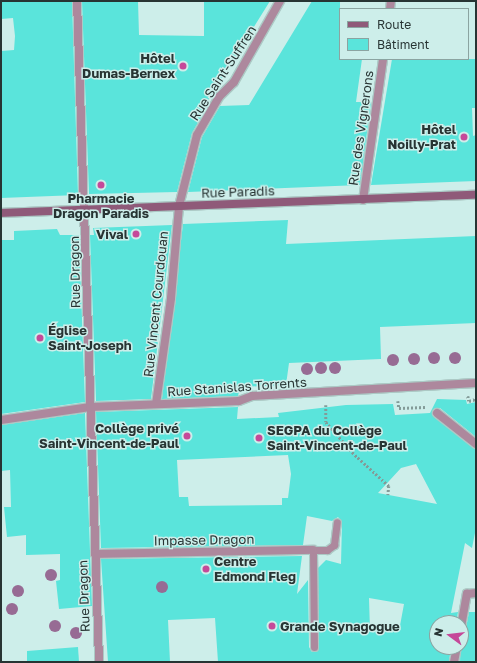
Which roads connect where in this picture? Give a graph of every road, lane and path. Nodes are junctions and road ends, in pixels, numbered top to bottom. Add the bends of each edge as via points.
1 (77, 1) edge
2 (280, 1) edge
3 (383, 60) edge
4 (476, 195) edge
5 (363, 200) junction
6 (179, 206) junction
7 (85, 209) junction
8 (1, 213) edge
9 (476, 383) edge
10 (468, 396) dead end
11 (476, 399) edge
12 (398, 400) dead end
13 (326, 403) dead end
14 (156, 404) junction
15 (90, 407) junction
16 (424, 409) dead end
17 (437, 413) dead end
18 (1, 420) edge
19 (476, 444) edge
20 (388, 495) dead end
21 (337, 522) dead end
22 (313, 550) junction
23 (95, 554) junction
24 (476, 594) edge
25 (463, 615) edge
26 (314, 647) dead end
27 (99, 662) edge

1 - 7 street, Rue Dragon
2 - 6 street, Rue Saint-Suffren via 234,82 219,97 197,135
3 - 5 street, Rue des Vignerons
4 - 5 main road, Rue Paradis
5 - 6 main road, Rue Paradis
6 - 7 main road, Rue Paradis
6 - 14 street, Rue Vincent Courdouan via 171,298
7 - 8 main road, Rue Paradis
7 - 15 street, Rue Dragon
9 - 14 street, Rue Stanislas Torrents
10 - 11 path via 469,401
12 - 16 path via 399,408
13 - 20 path via 326,422 355,455 389,486
14 - 15 street, Rue Stanislas Torrents
15 - 18 street, Rue Stanislas Torrents
15 - 23 street, Rue Dragon
17 - 19 street
21 - 22 lane via 334,545 327,550
22 - 23 street, Impasse Dragon
22 - 26 lane
23 - 27 street, Rue Dragon
24 - 25 street via 467,594

